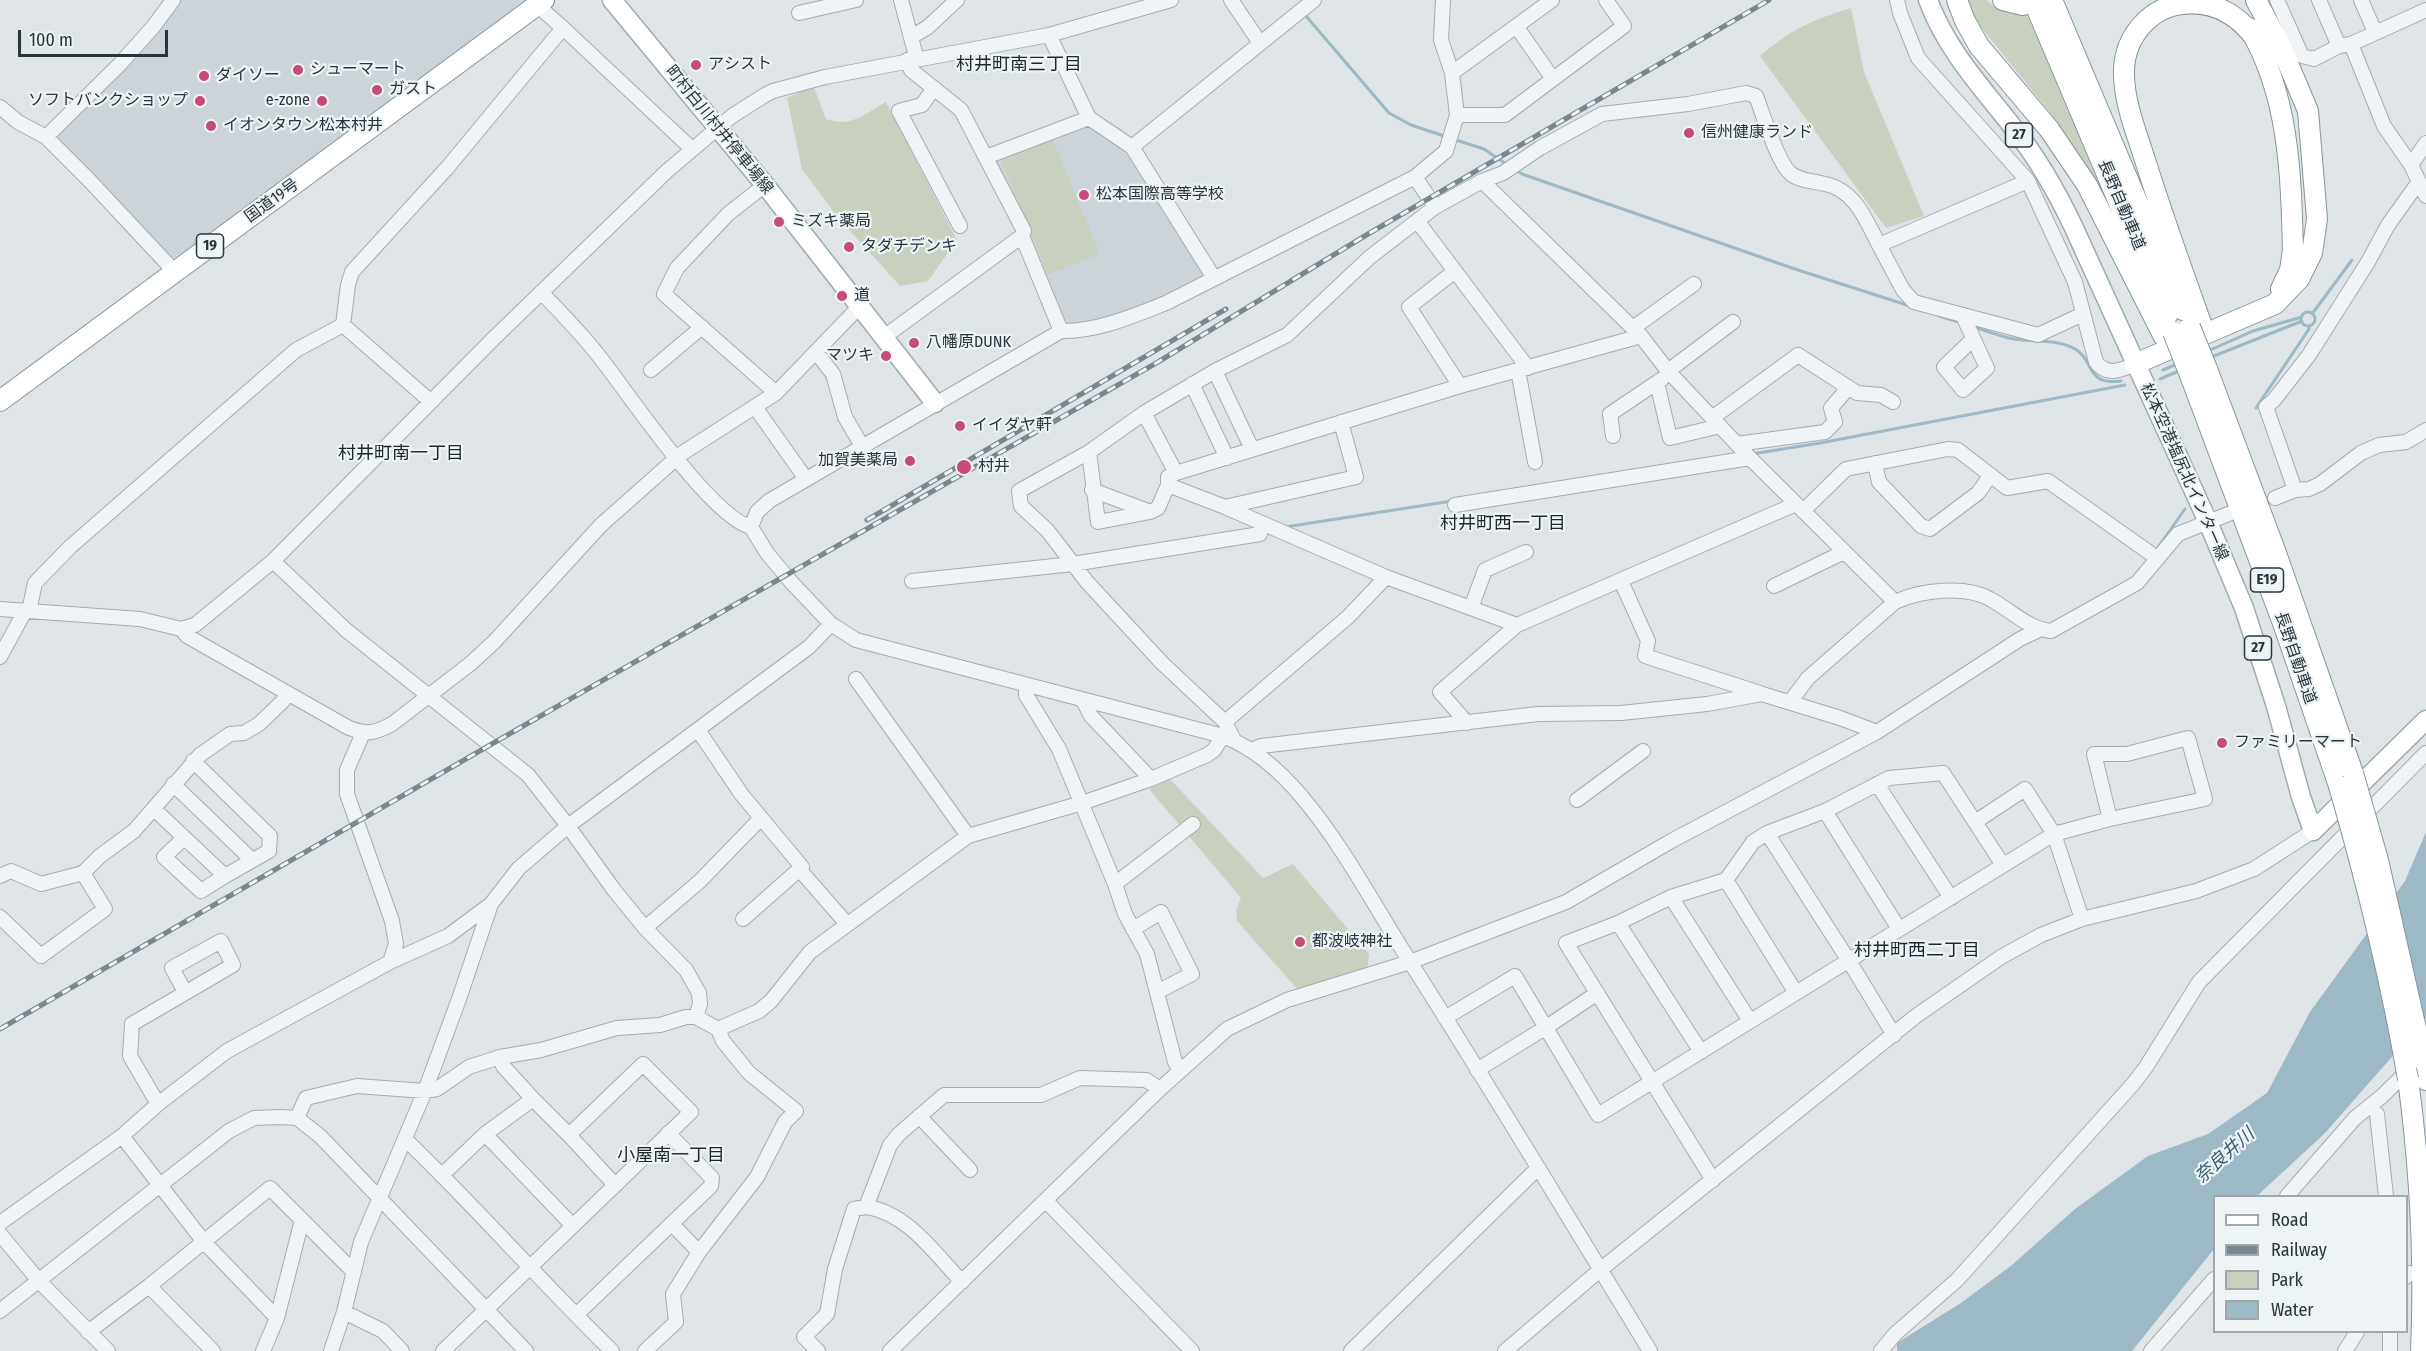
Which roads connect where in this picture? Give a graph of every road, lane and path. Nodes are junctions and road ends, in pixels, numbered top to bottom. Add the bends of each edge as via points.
1 (173, 0) edge
2 (612, 0) edge
3 (856, 0) edge
4 (901, 0) edge
5 (957, 0) edge
6 (1171, 0) edge
7 (1231, 0) edge
8 (1314, 0) edge
9 (1443, 0) edge
10 (1552, 0) edge
11 (1606, 0) edge
12 (1897, 0) edge
13 (1928, 0) edge
14 (1957, 0) edge
15 (2002, 0) edge
16 (2052, 0) edge
17 (2227, 0) edge
18 (2248, 0) edge
19 (2256, 0) edge
20 (2277, 0) edge
21 (2319, 0) edge
22 (2361, 0) edge
23 (2028, 2) edge
24 (540, 3) edge
25 (2423, 7) edge
26 (800, 13) dead end
27 (1516, 26) junction
28 (564, 28) junction
29 (2375, 32) junction
30 (1049, 35) junction
31 (911, 37) junction
32 (2256, 39) junction
33 (1260, 43) junction
34 (2345, 45) junction
35 (2282, 49) junction
36 (912, 60) junction
37 (1452, 73) junction
38 (1553, 79) junction
39 (934, 88) junction
40 (0, 107) edge
41 (1457, 116) junction
42 (1089, 118) junction
43 (718, 127) junction
44 (46, 137) junction
45 (2426, 143) edge
46 (1132, 147) junction
47 (692, 149) junction
48 (986, 156) junction
49 (2410, 165) junction
50 (1415, 177) junction
51 (1482, 181) junction
52 (2028, 181) junction
53 (2418, 183) junction
54 (765, 185) junction
55 (2426, 196) edge
56 (1435, 207) junction
57 (1418, 222) junction
58 (960, 226) dead end
59 (1022, 236) junction
60 (1879, 245) junction
61 (175, 272) junction
62 (1455, 272) junction
63 (1214, 278) junction
64 (1694, 284) dead end
65 (541, 292) junction
66 (860, 306) junction
67 (2083, 314) junction
68 (1963, 316) junction
69 (2243, 319) junction
70 (1732, 322) dead end
71 (344, 325) junction
72 (702, 327) junction
73 (2182, 330) junction
74 (1061, 331) junction
75 (1637, 332) junction
76 (884, 337) junction
77 (1973, 339) dead end
78 (816, 351) junction
79 (2135, 364) junction
80 (1523, 369) junction
81 (651, 370) dead end
82 (1215, 371) junction
83 (1669, 372) junction
84 (2199, 372) junction
85 (1657, 383) junction
86 (1192, 384) junction
87 (1460, 386) junction
88 (1848, 388) junction
89 (776, 393) junction
90 (0, 401) edge
91 (430, 401) junction
92 (1893, 402) dead end
93 (935, 403) junction
94 (755, 406) junction
95 (1144, 413) junction
96 (1341, 422) junction
97 (1716, 422) junction
98 (2426, 430) edge
99 (1613, 436) dead end
100 (1737, 444) junction
101 (862, 446) junction
102 (1252, 449) junction
103 (1089, 452) junction
104 (676, 458) junction
105 (1227, 458) junction
106 (1750, 458) junction
107 (1536, 462) dead end
108 (1875, 463) junction
109 (1990, 476) junction
110 (806, 479) junction
111 (1172, 479) junction
112 (1092, 490) junction
113 (2295, 490) junction
114 (2275, 498) dead end
115 (1455, 505) dead end
116 (1225, 507) junction
117 (1800, 507) junction
118 (1150, 512) junction
119 (2230, 513) dead end
120 (2208, 522) junction
121 (751, 527) junction
122 (1260, 534) dead end
123 (1526, 552) dead end
124 (1844, 552) junction
125 (2157, 558) junction
126 (273, 561) junction
127 (1073, 564) junction
128 (1386, 577) junction
129 (1622, 580) junction
130 (912, 581) dead end
131 (1773, 586) dead end
132 (1895, 602) junction
133 (1471, 608) junction
134 (0, 609) edge
135 (27, 611) junction
136 (831, 624) junction
137 (1517, 625) junction
138 (181, 629) junction
139 (2038, 630) junction
140 (0, 657) edge
141 (856, 679) dead end
142 (1026, 685) junction
143 (287, 693) junction
144 (1762, 694) junction
145 (427, 695) junction
146 (1083, 700) junction
147 (1790, 702) junction
148 (2426, 720) edge
149 (1467, 723) junction
150 (698, 730) junction
151 (1228, 732) junction
152 (1877, 732) junction
153 (363, 733) junction
154 (1251, 750) junction
155 (1642, 752) dead end
156 (2426, 753) edge
157 (193, 761) junction
158 (1151, 779) junction
159 (2346, 780) junction
160 (173, 784) junction
161 (1877, 784) junction
162 (1577, 800) dead end
163 (1082, 803) junction
164 (154, 809) junction
165 (1825, 811) junction
166 (761, 818) junction
167 (2110, 819) junction
168 (1975, 822) junction
169 (1193, 824) dead end
170 (568, 826) junction
171 (2313, 831) junction
172 (1767, 833) junction
173 (2054, 834) junction
174 (968, 836) junction
175 (184, 838) junction
176 (252, 860) junction
177 (2003, 865) junction
178 (799, 870) junction
179 (83, 873) junction
180 (0, 876) edge
181 (225, 876) junction
182 (1726, 880) junction
183 (1115, 884) junction
184 (1671, 897) junction
185 (1951, 898) junction
186 (490, 904) junction
187 (0, 917) edge
188 (2082, 919) junction
189 (743, 920) dead end
190 (1618, 923) junction
191 (847, 924) junction
192 (645, 928) junction
193 (1133, 929) junction
194 (1899, 929) junction
195 (1849, 961) junction
196 (390, 962) junction
197 (1410, 962) junction
198 (185, 992) dead end
199 (1157, 992) junction
200 (1796, 993) junction
201 (1596, 994) junction
202 (696, 1017) junction
203 (1445, 1018) junction
204 (1750, 1021) junction
205 (1545, 1028) junction
206 (718, 1029) junction
207 (1894, 1035) junction
208 (1701, 1052) junction
209 (500, 1057) junction
210 (2421, 1068) edge
211 (1180, 1070) junction
212 (1477, 1070) junction
213 (1652, 1083) junction
214 (1160, 1089) junction
215 (425, 1091) junction
216 (533, 1099) junction
217 (158, 1104) junction
218 (2377, 1114) dead end
219 (920, 1116) junction
220 (297, 1118) junction
221 (668, 1133) junction
222 (485, 1134) junction
223 (569, 1135) junction
224 (122, 1136) junction
225 (405, 1139) junction
226 (1538, 1168) junction
227 (970, 1170) dead end
228 (442, 1175) junction
229 (1713, 1180) junction
230 (615, 1185) junction
231 (160, 1187) junction
232 (2289, 1195) edge
233 (2386, 1195) edge
234 (378, 1197) junction
235 (1046, 1201) junction
236 (866, 1207) junction
237 (302, 1220) junction
238 (0, 1223) edge
239 (672, 1224) junction
240 (573, 1226) junction
241 (0, 1234) edge
242 (204, 1242) junction
243 (699, 1252) junction
244 (530, 1268) junction
245 (1600, 1270) junction
246 (354, 1272) junction
247 (2213, 1280) edge
248 (39, 1281) junction
249 (962, 1282) junction
250 (149, 1286) junction
251 (486, 1309) junction
252 (0, 1311) edge
253 (344, 1312) junction
254 (576, 1315) junction
255 (277, 1318) junction
256 (88, 1332) junction
257 (2356, 1333) edge
258 (2390, 1333) edge
259 (108, 1351) edge
260 (213, 1351) edge
261 (263, 1351) edge
262 (331, 1351) edge
263 (402, 1351) edge
264 (443, 1351) edge
265 (526, 1351) edge
266 (612, 1351) edge
267 (645, 1351) edge
268 (818, 1351) edge
269 (890, 1351) edge
270 (1192, 1351) edge
271 (1351, 1351) edge
272 (1505, 1351) edge
273 (1650, 1351) edge
274 (1881, 1351) edge
275 (2151, 1351) edge
276 (2345, 1351) edge
277 (2390, 1351) edge
278 (2421, 1351) edge

1 - 44 street via 120,64
2 - 43 main road, 町村白川村井停車場線
3 - 26 street
4 - 31 street
5 - 31 street
6 - 30 street
7 - 33 street
8 - 33 street
9 - 37 street via 1441,40
10 - 27 street
11 - 38 street via 1624,26
12 - 52 street via 1918,58
13 - 79 main road, 松本空港塩尻北インター線 / 27 via 1952,50 2020,136 2053,187
14 - 73 highway via 1980,46 2049,129
15 - 23 highway
16 - 73 highway, 長野自動車道 / E19
17 - 32 highway
18 - 35 highway
19 - 35 highway
20 - 34 street via 2302,56 2314,59
21 - 34 street
22 - 29 street
23 - 73 highway, 長野自動車道 / E19 via 2141,251
24 - 28 street
24 - 61 highway, 国道19号 / 19
25 - 29 street
27 - 37 street
27 - 38 street
28 - 47 street
28 - 71 street via 447,168 352,272
29 - 34 street
30 - 36 street
30 - 42 street
31 - 36 street
32 - 69 highway via 2274,79 2284,122 2292,261 2278,292
32 - 73 highway via 2227,11 2207,4 2184,3 2163,9 2146,21 2133,37 2125,58 2125,82
33 - 46 street
34 - 49 street via 2384,126
35 - 69 highway via 2309,121 2317,219 2315,243 2304,271 2288,293
36 - 39 street via 911,70
36 - 43 street via 773,91
37 - 41 street
38 - 41 street via 1505,115
39 - 48 street via 961,110
39 - 58 street via 922,105 898,111
40 - 44 street
41 - 50 street via 1446,151
42 - 46 street
42 - 48 street
43 - 47 street
43 - 54 main road, 町村白川村井停車場線
44 - 61 street
45 - 49 street
46 - 63 street
47 - 65 street
48 - 59 street via 1024,231
49 - 53 street
50 - 56 street
50 - 63 street
51 - 56 street
51 - 60 street via 1503,173 1602,114 1688,105 1746,93 1756,96 1784,166 1797,178 1842,189 1859,208
51 - 75 street
52 - 60 street
52 - 67 street via 2075,282
53 - 55 street
53 - 113 street via 2309,355 2266,407
54 - 66 main road, 町村白川村井停車場線
54 - 72 street via 728,214 684,260 664,294
56 - 57 street
57 - 62 street
57 - 82 street via 1370,257 1287,335
59 - 74 street
59 - 76 street
60 - 68 street via 1903,290 1914,302
61 - 90 highway, 国道19号 / 19
62 - 80 street
62 - 87 street via 1409,307
63 - 74 street via 1128,317 1077,332
64 - 75 street
65 - 91 street
65 - 104 street via 601,359
66 - 76 main road, 町村白川村井停車場線
66 - 78 street
67 - 68 street via 2038,335
67 - 79 street via 2099,366 2112,372
68 - 77 street
69 - 79 highway
70 - 83 street
71 - 91 street
71 - 135 street via 296,350 70,547 35,583
72 - 81 street
72 - 89 street
73 - 84 highway
73 - 84 highway, 長野自動車道 / E19, bridge
74 - 93 street
75 - 80 street
75 - 83 street
76 - 93 main road, 町村白川村井停車場線
78 - 89 street
78 - 101 street via 833,374 845,417
79 - 120 main road, 松本空港塩尻北インター線 / 27
80 - 87 street
80 - 107 street
82 - 86 street
82 - 102 street
83 - 85 street
83 - 97 street
84 - 159 highway, 長野自動車道 / E19 via 2235,490
84 - 159 highway, 長野自動車道 / E19 via 2271,523 2276,553
85 - 97 street via 1670,438
85 - 99 street via 1610,414
86 - 95 street
86 - 105 street
87 - 96 street
88 - 92 street via 1857,393 1881,395
88 - 97 street via 1798,356
88 - 100 street via 1832,408 1834,422 1825,432
89 - 94 street
91 - 126 street
93 - 101 street
94 - 104 street
94 - 110 street
95 - 103 street
95 - 111 street
96 - 102 street
96 - 116 street via 1356,477
97 - 100 street
98 - 113 street via 2406,442 2370,449 2320,484
100 - 106 street
101 - 110 street
102 - 105 street
103 - 112 street
103 - 127 street via 1019,491 1021,506 1047,530
104 - 121 street via 741,525
104 - 145 street via 601,525 494,642
105 - 111 street
106 - 115 street
106 - 117 street
108 - 109 street via 1958,450
108 - 109 street via 1878,482 1920,526 1930,529 1978,493
108 - 117 street via 1846,469
109 - 125 street via 2007,488 2048,481
110 - 121 street via 769,501 757,512
111 - 116 street
111 - 118 street via 1158,508
112 - 118 street
112 - 118 street via 1098,522
113 - 114 street
116 - 128 street
117 - 124 street
117 - 129 street
119 - 120 street
120 - 125 street via 2178,534
120 - 171 main road, 松本空港塩尻北インター線 / 27 via 2244,608
121 - 136 street via 767,553
122 - 127 street
123 - 133 street via 1485,570
124 - 131 street
124 - 132 street
125 - 139 street via 2137,583 2051,631
126 - 138 street via 209,615
126 - 145 street via 346,630
127 - 130 street
127 - 151 street
128 - 133 street
128 - 151 street
129 - 137 street
129 - 144 street via 1648,641 1645,656
132 - 139 street via 1906,597 1969,590 1989,598
132 - 147 street via 1808,678
133 - 137 street
134 - 135 street
135 - 138 street via 140,619
135 - 140 street
136 - 142 street via 856,640
136 - 150 street via 809,646
137 - 149 street via 1440,692
138 - 143 street
139 - 152 street
141 - 174 street
142 - 146 street
142 - 163 street via 1026,695 1059,749
143 - 153 street
143 - 157 street via 259,724 244,733 230,734
144 - 147 street
144 - 149 street via 1621,713 1538,714
145 - 153 street via 392,724
145 - 170 street via 528,775
146 - 151 street
146 - 158 street via 1090,716
147 - 152 street
148 - 171 main road
149 - 154 street via 1327,737
150 - 166 street
150 - 170 street
151 - 154 street
151 - 158 street via 1207,755
152 - 197 street via 1673,840 1566,902
153 - 196 street via 347,770 346,794 392,921 396,944
154 - 197 street via 1293,788 1322,822
155 - 162 street
156 - 274 street via 2199,982 2133,1084 1957,1280
157 - 160 street
157 - 176 street via 270,836 269,851
158 - 163 street
159 - 210 highway, 長野自動車道 / E19, bridge via 2384,880
160 - 164 street
160 - 176 street
161 - 165 street
161 - 168 street via 1889,778 1943,772
161 - 185 street
163 - 174 street
163 - 183 street
164 - 175 street
164 - 179 street
165 - 172 street
165 - 194 street
166 - 178 street via 802,867
166 - 192 street via 700,881
167 - 167 street via 2205,799 2188,738 2127,754 2094,754
167 - 173 street
168 - 173 street via 2025,789
168 - 177 street
169 - 183 street
170 - 186 street via 519,868
170 - 192 street
171 - 188 street via 2254,869 2196,891
172 - 182 street via 1753,842
172 - 195 street
173 - 177 street
173 - 188 street
174 - 191 street
175 - 181 street
175 - 181 street via 164,857 201,891
176 - 181 street
177 - 185 street
178 - 189 street
178 - 191 street
179 - 180 street via 40,884 11,871
179 - 187 street via 105,909 41,956
182 - 184 street
182 - 200 street
183 - 193 street
184 - 190 street
184 - 204 street
185 - 194 street
186 - 196 street via 448,936
186 - 215 street
188 - 207 street via 2001,957
190 - 201 street via 1566,943
190 - 208 street
191 - 206 street via 810,952 759,1011
192 - 202 street via 686,970 699,993
193 - 199 street via 1147,954
193 - 199 street via 1161,912 1192,974
194 - 195 street
195 - 200 street
195 - 207 street
196 - 217 street via 226,1051
197 - 203 street
197 - 211 street via 1287,1000 1246,1019 1221,1034
198 - 217 street via 132,1024 130,1056
199 - 211 street
200 - 204 street
201 - 205 street
201 - 213 street
202 - 206 street
202 - 209 street via 660,1025 616,1028 541,1050
203 - 205 street via 1515,976
203 - 212 street
204 - 208 street
205 - 212 street
205 - 213 street via 1598,1115
206 - 243 street via 749,1073 796,1111 785,1122 756,1177
207 - 229 street
208 - 213 street
209 - 215 street via 469,1067 437,1089
209 - 216 street via 502,1066
210 - 232 street via 2355,1118
210 - 278 highway, 長野自動車道 / E19 via 2416,1145 2424,1297
211 - 214 street
212 - 226 street
213 - 229 street
214 - 219 street via 1146,1080 1080,1078 1041,1095 944,1095
214 - 235 street
215 - 220 street via 357,1086 306,1098
215 - 225 street
216 - 222 street
216 - 223 street
217 - 224 street
218 - 233 street
219 - 227 street
219 - 236 street via 890,1145
220 - 231 street via 254,1118 229,1131
220 - 234 street via 320,1136
221 - 223 street via 691,1112 643,1064
221 - 230 street
221 - 239 street via 712,1178 711,1186
222 - 228 street
222 - 240 street
223 - 230 street
224 - 231 street
224 - 238 street
225 - 228 street
225 - 234 street
226 - 245 street
226 - 271 street
228 - 244 street
229 - 245 street
230 - 240 street
231 - 242 street
231 - 248 street
234 - 246 street
234 - 251 street
235 - 249 street
235 - 270 street
236 - 249 street via 895,1216 908,1226
236 - 268 street via 854,1209 835,1269 827,1314 804,1337
237 - 242 street via 270,1188
237 - 246 street
237 - 255 street
239 - 243 street
239 - 254 street
240 - 244 street
241 - 248 street
242 - 250 street
242 - 255 street
243 - 267 street via 673,1294 675,1322
244 - 251 street
244 - 254 street
245 - 272 street
245 - 273 street
246 - 253 street
247 - 275 street
248 - 252 street
248 - 256 street
249 - 269 street
250 - 256 street
250 - 260 street
251 - 264 street
251 - 265 street
253 - 262 street
253 - 263 street via 383,1331
254 - 266 street
255 - 261 street
256 - 259 street
257 - 276 street
258 - 277 street

